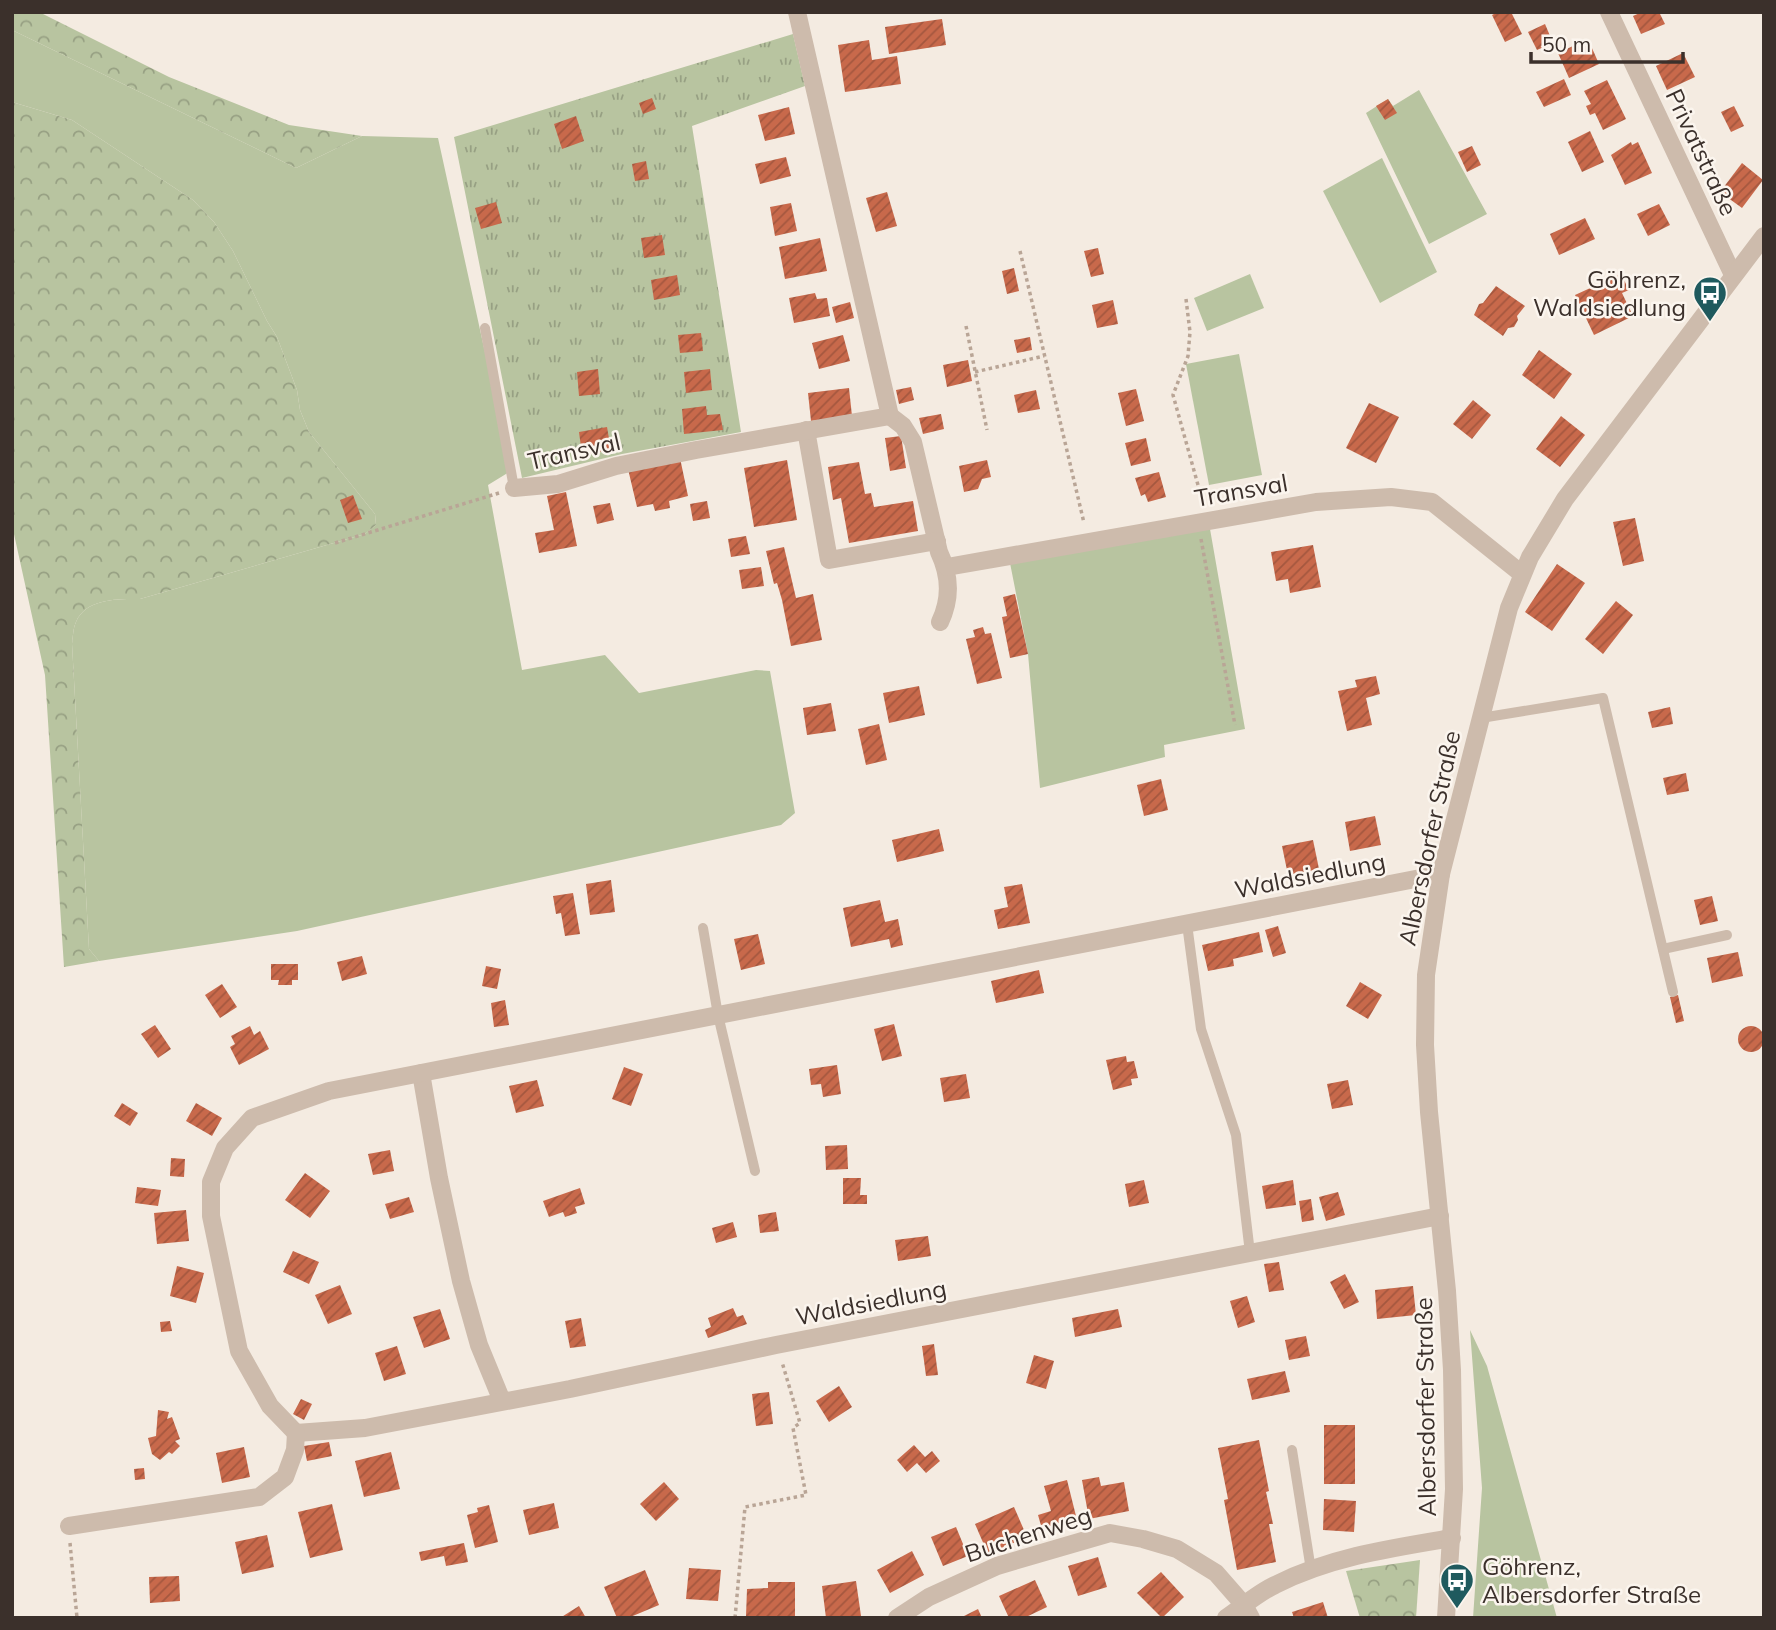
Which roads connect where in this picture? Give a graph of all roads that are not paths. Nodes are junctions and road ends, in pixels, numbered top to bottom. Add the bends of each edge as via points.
1 (797, 12) edge
2 (1609, 12) edge
3 (1764, 236) edge
4 (1733, 275) junction
5 (485, 328) dead end
6 (890, 415) junction
7 (806, 430) junction
8 (514, 488) joint
9 (937, 541) junction
10 (947, 567) junction
11 (1522, 574) junction
12 (940, 622) dead end
13 (1480, 718) junction
14 (1441, 874) junction
15 (1187, 924) junction
16 (703, 928) dead end
17 (1727, 935) dead end
18 (1663, 949) junction
19 (1673, 992) dead end
20 (718, 1015) junction
21 (421, 1073) junction
22 (755, 1171) dead end
23 (1440, 1216) junction
24 (1250, 1253) junction
25 (502, 1401) junction
26 (296, 1433) junction
27 (1292, 1450) dead end
28 (69, 1525) road end
29 (1452, 1538) junction
30 (1311, 1570) junction
31 (1248, 1611) edge
32 (897, 1618) edge
33 (1226, 1618) edge
34 (1446, 1618) edge

1 - 6 street
2 - 4 street, Privatstraße
3 - 4 street, Albersdorfer Straße
4 - 11 street, Albersdorfer Straße via 1564,499
5 - 8 lane, Transval
6 - 7 street, Transval
6 - 9 street via 913,442
7 - 8 street, Transval via 615,466 558,484
7 - 9 street via 828,560
9 - 10 street
10 - 11 street, Transval via 1316,502 1391,497 1432,502
10 - 12 street via 948,605
11 - 13 street, Albersdorfer Straße
13 - 14 street, Albersdorfer Straße
13 - 18 lane via 1602,698
14 - 15 street, Waldsiedlung
14 - 23 street, Albersdorfer Straße via 1426,975 1425,1045
15 - 20 street, Waldsiedlung
15 - 24 lane via 1201,1029 1236,1135
16 - 20 lane
17 - 18 lane
18 - 19 lane
20 - 21 street, Waldsiedlung
20 - 22 lane
21 - 25 street via 461,1281
21 - 26 street, Waldsiedlung via 329,1091 253,1118 225,1148 211,1182 211,1216 239,1351 271,1406
23 - 24 street, Waldsiedlung
23 - 29 street, Albersdorfer Straße via 1452,1370
24 - 25 street, Waldsiedlung
25 - 26 street, Waldsiedlung via 365,1428
26 - 28 street via 285,1477 259,1497
27 - 30 lane
29 - 30 street via 1388,1548
29 - 34 street, Albersdorfer Straße
30 - 31 street via 1275,1585
31 - 32 street, Buchenweg via 1216,1573 1177,1549 1110,1533 997,1566 929,1597
31 - 33 street

